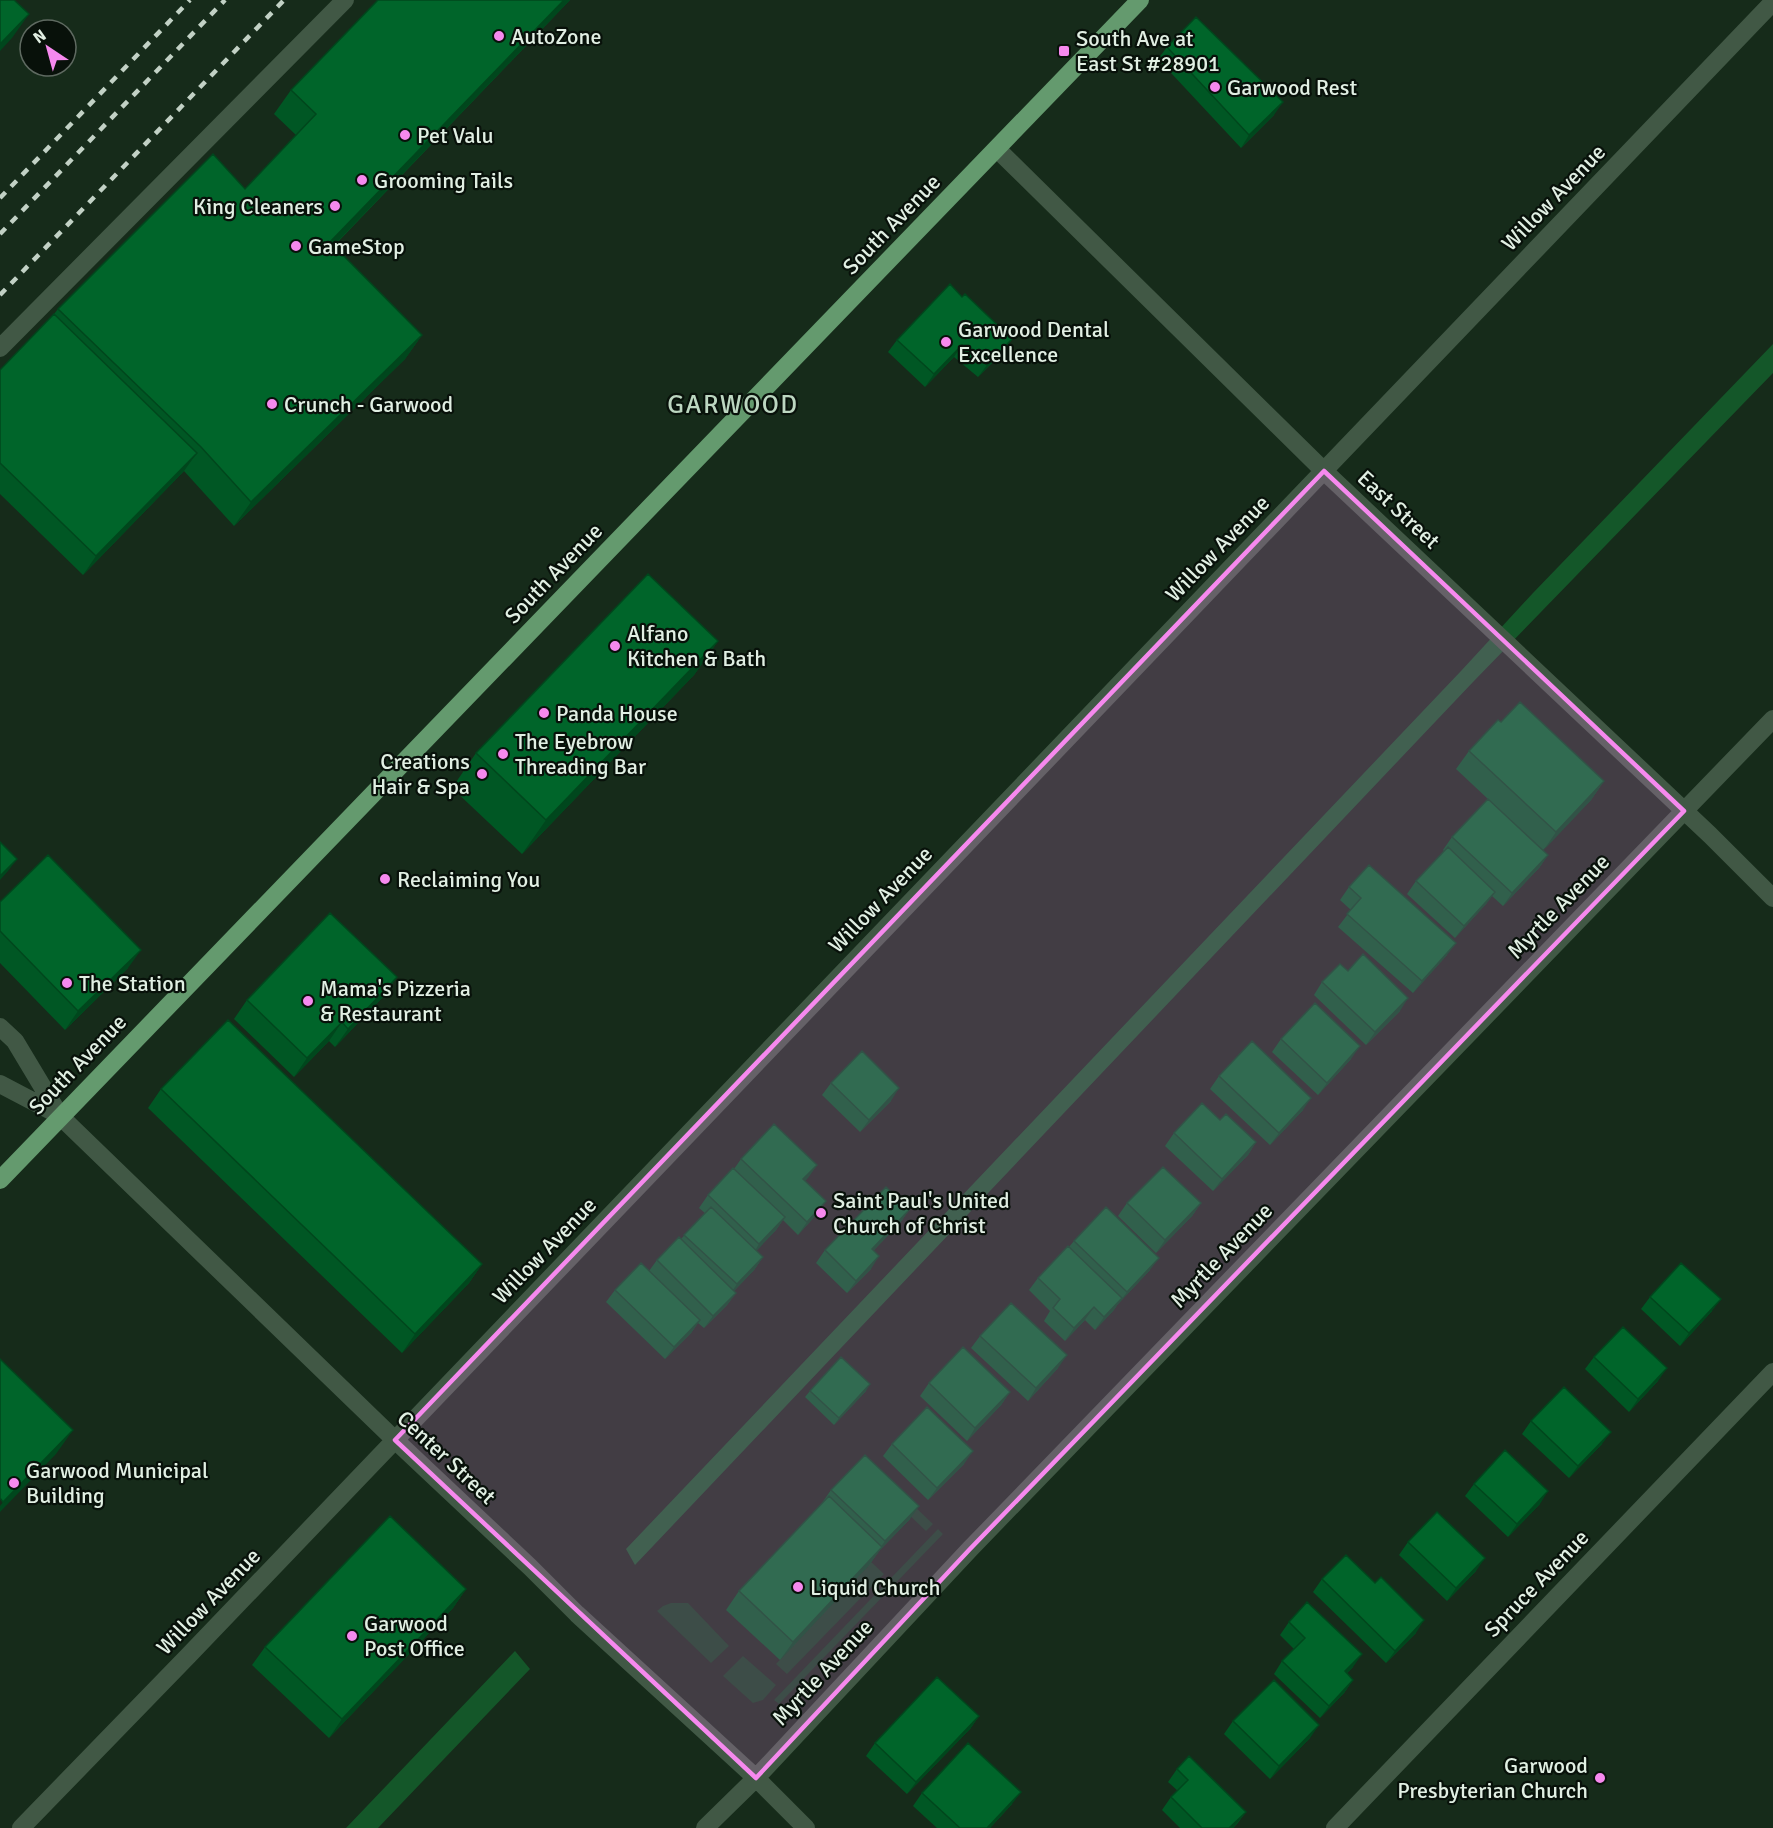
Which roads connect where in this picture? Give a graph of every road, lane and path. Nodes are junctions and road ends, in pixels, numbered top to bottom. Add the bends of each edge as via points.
1 (345, 0) edge
2 (1140, 0) edge
3 (1773, 2) edge
4 (997, 149) junction
5 (0, 348) edge
6 (1324, 471) junction
7 (1773, 718) edge
8 (1684, 811) junction
9 (1773, 898) edge
10 (0, 1027) edge
11 (0, 1084) edge
12 (60, 1116) junction
13 (0, 1180) edge
14 (1773, 1372) edge
15 (395, 1440) junction
16 (756, 1778) junction
17 (21, 1828) edge
18 (705, 1828) edge
19 (806, 1828) edge
20 (1335, 1828) edge

1 - 5 street
2 - 4 main road, South Avenue
3 - 6 street, Willow Avenue
4 - 6 street, East Street
4 - 12 main road, South Avenue
6 - 8 street, East Street
6 - 15 street, Willow Avenue
7 - 8 street, Myrtle Avenue
8 - 9 street, East Street
8 - 16 street, Myrtle Avenue via 970,1550
10 - 12 street, Center Street via 15,1041
11 - 12 street, Center Street
12 - 13 main road, South Avenue
12 - 15 street, Center Street
14 - 20 street, Spruce Avenue
15 - 16 street, Center Street
15 - 17 street, Willow Avenue
16 - 18 street, Myrtle Avenue
16 - 19 street, Center Street

